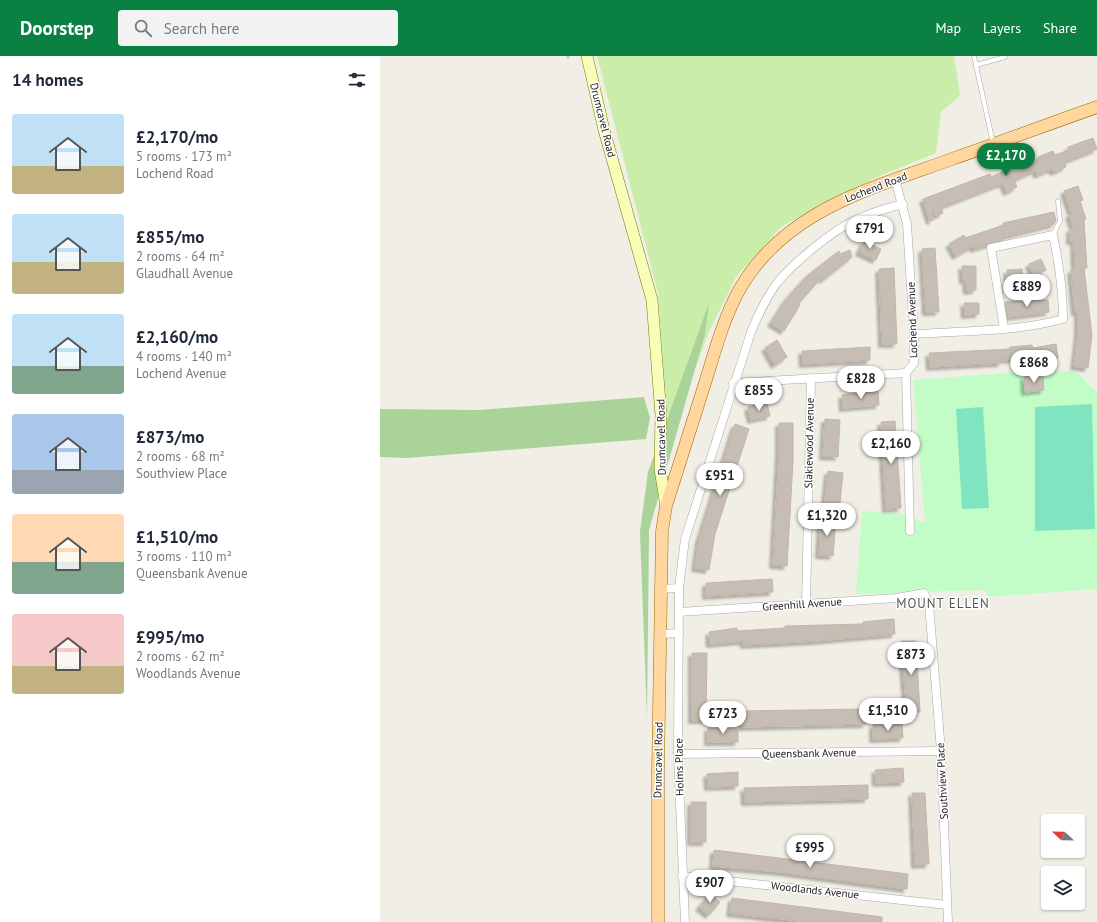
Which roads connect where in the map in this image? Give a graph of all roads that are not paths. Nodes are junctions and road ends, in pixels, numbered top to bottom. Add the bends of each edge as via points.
1 (588, 56) edge
2 (974, 56) edge
3 (1005, 57) dead end
4 (976, 65) junction
5 (1097, 107) edge
6 (993, 144) junction
7 (895, 179) junction
8 (1058, 201) dead end
9 (903, 204) junction
10 (1053, 235) junction
11 (1004, 328) junction
12 (914, 334) junction
13 (906, 373) junction
14 (811, 378) junction
15 (733, 383) junction
16 (666, 506) junction
17 (910, 531) dead end
18 (678, 588) junction
19 (660, 589) junction
20 (924, 593) joint
21 (806, 604) junction
22 (679, 612) junction
23 (679, 633) junction
24 (660, 634) junction
25 (941, 752) junction
26 (678, 754) junction
27 (682, 876) junction
28 (947, 905) junction
29 (658, 922) edge
30 (685, 922) edge
31 (948, 922) edge

1 - 16 street, Drumcavel Road via 604,130 652,300 661,415 660,469
2 - 4 lane
3 - 4 lane
4 - 6 lane
5 - 6 main road, Lochend Road
6 - 7 main road, Lochend Road
7 - 9 street, Lochend Avenue
7 - 16 main road, Lochend Road via 827,207 797,226 771,249 751,273 736,295 722,326
8 - 10 lane via 1060,220
9 - 12 street, Lochend Avenue via 907,224
9 - 15 street, Holms Place via 852,222 808,253 777,283 760,311
10 - 11 street via 991,248
10 - 11 street via 1060,276 1063,319 1040,325
11 - 12 street
12 - 13 street, Lochend Avenue via 914,363
13 - 14 street
13 - 17 street, Lochend Avenue
14 - 15 street
14 - 21 street, Slakiewood Avenue
15 - 18 street, Holms Place via 684,540
16 - 19 main road, Drumcavel Road via 661,546
18 - 19 street
18 - 22 street, Holms Place
19 - 24 main road, Drumcavel Road
20 - 21 street, Greenhill Avenue via 897,598
20 - 25 street, Southview Place via 929,604
21 - 22 street, Greenhill Avenue
22 - 23 street, Holms Place
23 - 24 street
23 - 26 street, Holms Place
24 - 29 main road, Drumcavel Road
25 - 26 street, Queensbank Avenue
25 - 28 street, Southview Place
26 - 27 street, Holms Place
27 - 28 street, Woodlands Avenue
27 - 30 street, Holms Place
28 - 31 street, Southview Place

